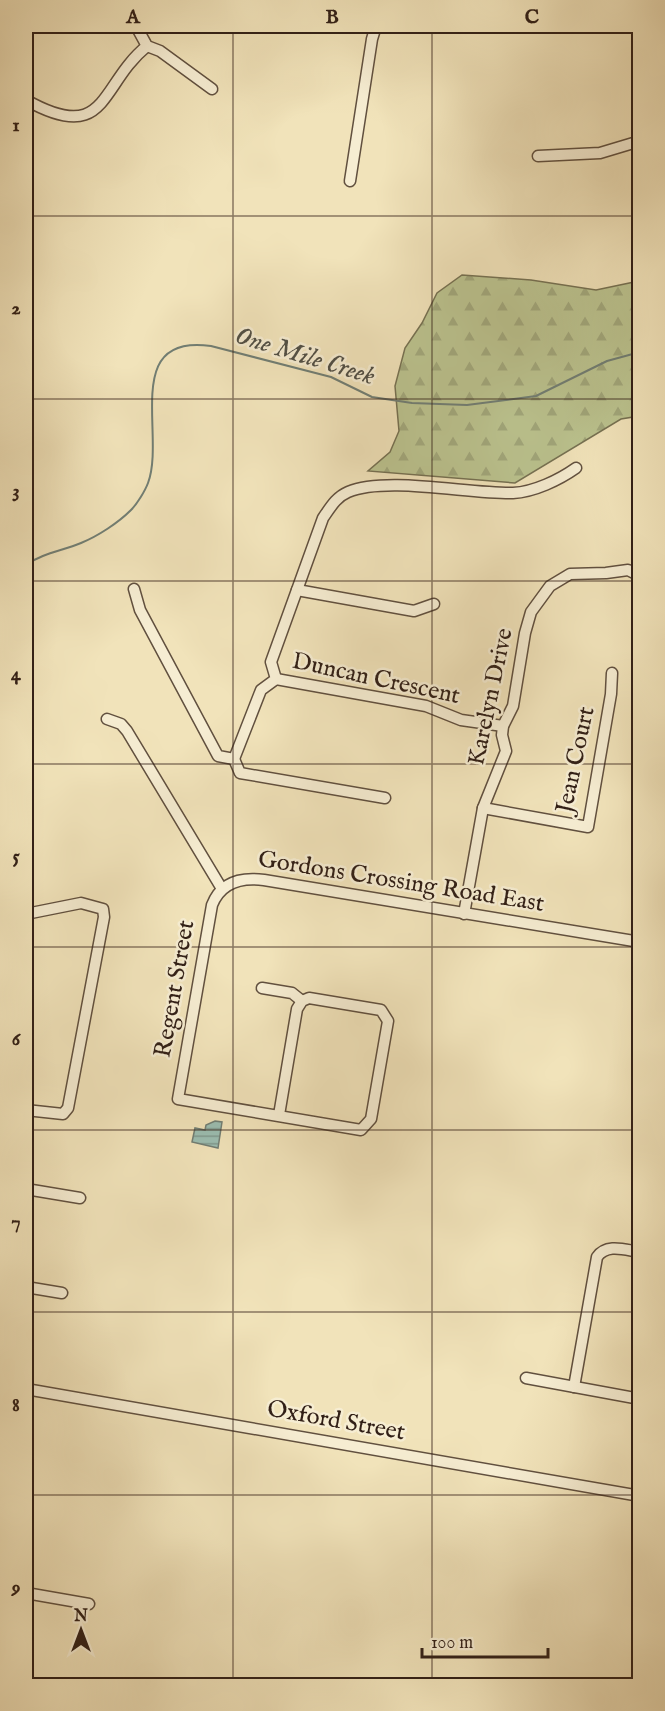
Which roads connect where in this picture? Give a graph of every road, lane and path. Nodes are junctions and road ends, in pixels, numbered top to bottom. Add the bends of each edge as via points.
1 (136, 26) edge
2 (376, 26) edge
3 (147, 46) junction
4 (212, 89) dead end
5 (26, 100) edge
6 (639, 141) edge
7 (538, 156) dead end
8 (350, 181) dead end
9 (576, 468) dead end
10 (639, 576) edge
11 (134, 589) dead end
12 (297, 590) junction
13 (434, 604) dead end
14 (612, 673) dead end
15 (276, 679) junction
16 (107, 719) dead end
17 (503, 726) junction
18 (234, 759) junction
19 (385, 798) dead end
20 (483, 808) junction
21 (222, 889) junction
22 (26, 914) edge
23 (464, 914) junction
24 (639, 942) edge
25 (262, 988) dead end
26 (302, 1001) junction
27 (26, 1110) edge
28 (279, 1115) junction
29 (26, 1189) edge
30 (80, 1198) dead end
31 (639, 1252) edge
32 (26, 1287) edge
33 (62, 1293) dead end
34 (526, 1378) dead end
35 (574, 1387) junction
36 (26, 1389) edge
37 (639, 1399) edge
38 (639, 1496) edge
39 (26, 1593) edge
40 (89, 1604) dead end

1 - 3 street
2 - 8 street
3 - 4 street via 160,51
3 - 5 street via 104,101 90,112 57,116
6 - 7 street via 600,153
9 - 12 street via 559,480 515,493 372,486 346,493 323,518
10 - 17 street, Karelyn Drive via 628,570 570,574 550,586 531,612 513,706
11 - 18 street via 140,609 218,756
12 - 13 street via 414,611
12 - 15 street via 272,662
14 - 20 street, Jean Court via 588,827
15 - 17 street, Duncan Crescent via 426,706 461,720
15 - 18 street via 261,690
16 - 21 street via 127,731
17 - 20 street, Karelyn Drive via 506,751
18 - 19 street via 240,773
20 - 23 street, Karelyn Drive
21 - 23 street, Gordons Crossing Road East via 237,880 255,879
21 - 28 street, Regent Street via 210,912 178,1099
22 - 27 street via 81,903 103,909 104,917 68,1108 63,1114 54,1115
23 - 24 street, Gordons Crossing Road East
25 - 26 street via 292,993
26 - 28 street
26 - 28 street via 309,998 381,1010 387,1017 372,1119 367,1127 358,1130
29 - 30 street
31 - 35 street via 615,1248 597,1257
32 - 33 street
34 - 35 street
35 - 37 street
36 - 38 street, Oxford Street
39 - 40 street

